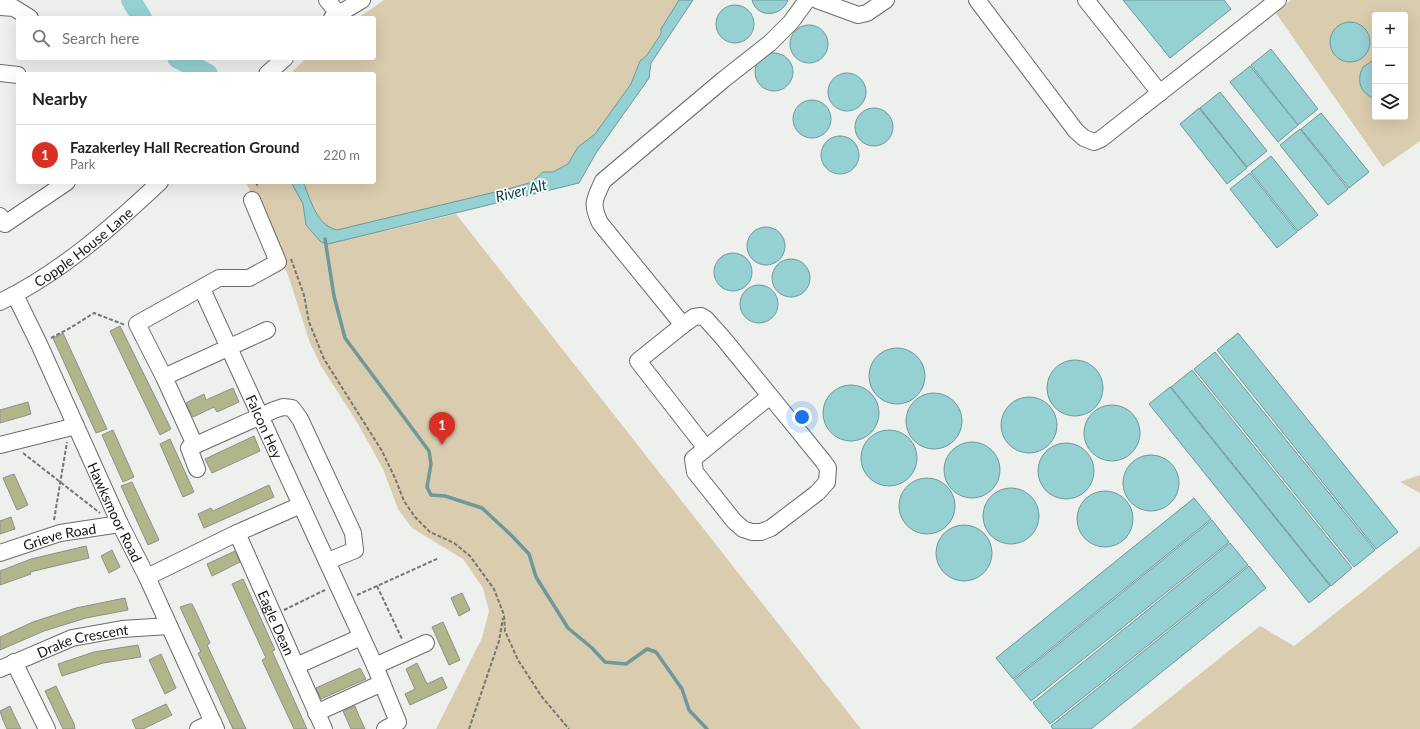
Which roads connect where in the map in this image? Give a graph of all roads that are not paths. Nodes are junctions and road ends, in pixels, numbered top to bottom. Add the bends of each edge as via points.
1 (327, 0) edge
2 (362, 0) edge
3 (807, 0) edge
4 (817, 0) edge
5 (886, 0) edge
6 (977, 0) edge
7 (1086, 0) edge
8 (1278, 0) edge
9 (0, 7) edge
10 (27, 16) edge
11 (335, 16) edge
12 (283, 60) edge
13 (269, 72) edge
14 (0, 73) edge
15 (16, 75) edge
16 (1160, 93) junction
17 (64, 184) edge
18 (158, 184) edge
19 (256, 196) road end
20 (0, 216) edge
21 (202, 289) junction
22 (15, 295) junction
23 (0, 302) edge
24 (683, 325) junction
25 (267, 330) dead end
26 (228, 347) junction
27 (164, 377) junction
28 (770, 396) junction
29 (261, 416) junction
30 (76, 426) junction
31 (0, 444) edge
32 (195, 445) junction
33 (705, 447) junction
34 (197, 468) dead end
35 (301, 505) junction
36 (120, 524) junction
37 (237, 533) junction
38 (0, 553) edge
39 (328, 561) junction
40 (147, 577) junction
41 (169, 626) junction
42 (360, 637) junction
43 (426, 643) dead end
44 (7, 665) edge
45 (296, 666) junction
46 (375, 666) junction
47 (382, 683) junction
48 (316, 713) junction
49 (391, 726) edge
50 (209, 727) edge
51 (47, 729) edge
52 (324, 729) edge

1 - 11 street
2 - 11 street
3 - 24 street via 770,44 603,181 594,200 594,211 600,224
4 - 5 street via 858,15 867,13
6 - 16 street via 1076,131 1084,138 1094,142 1101,139
7 - 16 street
8 - 16 street
9 - 10 street via 14,8
12 - 13 street
14 - 15 street
17 - 20 street via 5,224
18 - 22 street, Copple House Lane via 71,258
19 - 21 street via 278,262 249,278 219,278
21 - 26 street, Falcon Hey
21 - 27 street via 137,324
22 - 23 street, Copple House Lane
22 - 30 street, Hawksmoor Road
24 - 28 street via 694,317 701,316 706,319
24 - 33 street via 638,361
25 - 26 street
26 - 27 street
26 - 29 street, Falcon Hey
27 - 32 street
28 - 33 street
28 - 33 street via 828,468 827,482 817,493 771,528 761,532 743,529 695,472 693,458
29 - 32 street
29 - 35 street, Falcon Hey
29 - 39 street via 283,408 292,408 300,419 353,533 355,550
30 - 31 street
30 - 36 street, Hawksmoor Road
32 - 34 street via 189,448
35 - 37 street
35 - 39 street, Falcon Hey
36 - 38 street, Grieve Road via 50,535
36 - 40 street, Hawksmoor Road
37 - 40 street
37 - 45 street, Eagle Dean
39 - 42 street, Falcon Hey
40 - 41 street, Hawksmoor Road
41 - 44 street, Drake Crescent via 122,629 72,638
41 - 50 street, Hawksmoor Road
42 - 45 street
42 - 46 street, Falcon Hey
43 - 46 street
44 - 51 street
45 - 48 street, Eagle Dean
46 - 47 street, Falcon Hey
47 - 48 street
47 - 49 street, Falcon Hey
48 - 52 street, Eagle Dean

